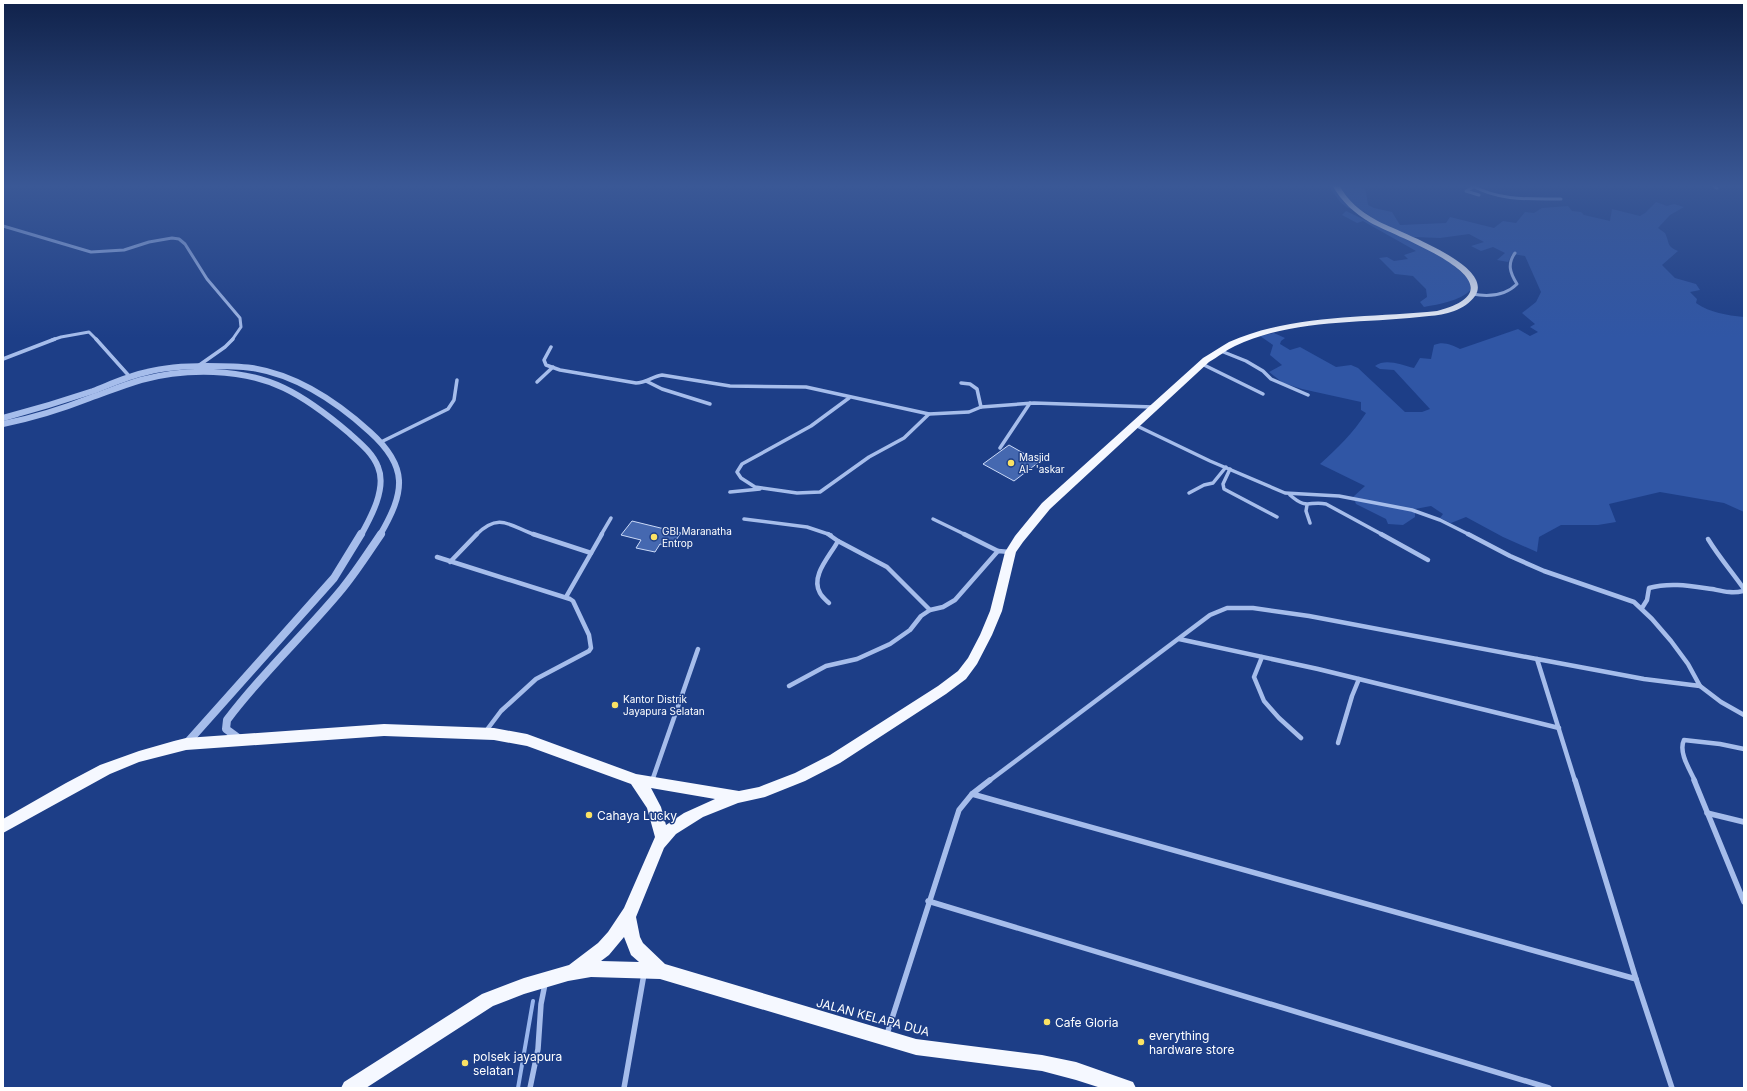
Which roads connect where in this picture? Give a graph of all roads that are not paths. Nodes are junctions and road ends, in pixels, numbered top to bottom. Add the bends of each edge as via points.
1 (37, 236) edge
2 (1404, 236) edge
3 (1515, 253) dead end
4 (1472, 294) junction
5 (551, 348) dead end
6 (1221, 351) junction
7 (3, 359) edge
8 (1202, 364) junction
9 (198, 366) junction
10 (553, 367) junction
11 (186, 373) junction
12 (130, 377) junction
13 (457, 380) dead end
14 (646, 381) junction
15 (537, 382) dead end
16 (961, 383) dead end
17 (1263, 394) dead end
18 (1308, 395) dead end
19 (849, 398) junction
20 (1030, 403) junction
21 (710, 404) dead end
22 (981, 407) junction
23 (1154, 407) junction
24 (929, 414) junction
25 (3, 418) edge
26 (3, 424) edge
27 (1135, 425) junction
28 (381, 442) junction
29 (1000, 448) dead end
30 (1228, 468) junction
31 (762, 488) junction
32 (730, 492) dead end
33 (1189, 493) dead end
34 (1290, 494) junction
35 (1307, 505) junction
36 (1277, 517) dead end
37 (611, 518) dead end
38 (744, 519) dead end
39 (933, 519) dead end
40 (1310, 523) dead end
41 (1708, 539) dead end
42 (838, 541) junction
43 (998, 551) junction
44 (1011, 552) junction
45 (591, 553) junction
46 (437, 557) dead end
47 (1428, 560) dead end
48 (450, 562) junction
49 (566, 598) junction
50 (830, 602) dead end
51 (1642, 608) junction
52 (930, 610) junction
53 (1179, 639) junction
54 (698, 649) dead end
55 (1262, 657) junction
56 (1537, 659) junction
57 (1359, 679) junction
58 (789, 686) dead end
59 (1700, 686) junction
60 (1744, 715) edge
61 (1559, 728) junction
62 (484, 734) junction
63 (1301, 738) dead end
64 (241, 740) junction
65 (1338, 743) dead end
66 (186, 744) junction
67 (1744, 749) edge
68 (636, 780) junction
69 (651, 783) junction
70 (972, 794) junction
71 (739, 797) junction
72 (1707, 813) junction
73 (1744, 822) edge
74 (3, 826) edge
75 (662, 838) junction
76 (928, 901) junction
77 (1744, 902) edge
78 (628, 917) junction
79 (652, 970) junction
80 (568, 973) junction
81 (546, 979) junction
82 (1636, 979) junction
83 (885, 1038) junction
84 (350, 1088) edge
85 (530, 1088) edge
86 (624, 1088) edge
87 (1127, 1088) edge
88 (1549, 1088) edge
89 (1672, 1088) edge

1 - 9 street via 91,252 124,250 172,238 185,244 207,279 240,318 241,327 225,347
2 - 4 highway via 1444,255 1463,268 1474,282
3 - 4 street via 1509,268 1517,284 1514,287 1492,295
4 - 6 highway via 1464,304 1437,313 1293,327 1255,335
5 - 10 street via 544,360 546,365
6 - 8 highway
6 - 18 street via 1246,361 1271,379
7 - 12 street via 61,337 89,332
8 - 17 street
8 - 23 highway
9 - 11 street
9 - 12 street via 154,370
9 - 28 street via 251,368 285,377 321,394
10 - 14 street via 636,383
10 - 15 street
11 - 26 street via 160,375 126,384 62,407
11 - 66 street via 203,372 256,379 297,394 344,428 364,448 379,467 382,480 379,495 369,518 334,577
12 - 25 street via 70,399
13 - 28 street via 454,400 448,409
14 - 19 street via 662,375 730,386 806,387
14 - 21 street via 662,389
16 - 22 street via 970,384 977,389
19 - 24 street
19 - 31 street via 800,433 739,467 737,472 741,478 750,485
20 - 22 street
20 - 23 street
20 - 29 street
22 - 24 street via 969,412
23 - 27 highway
24 - 31 street via 904,438 869,457 820,492 797,493
27 - 30 street
27 - 44 highway via 1046,506
28 - 64 street via 393,456 397,467 400,486 395,504 378,538 339,592 273,664 227,720 226,730
30 - 33 street via 1213,483
30 - 34 street
30 - 36 street via 1224,489
31 - 32 street
34 - 35 street
34 - 51 street via 1339,496 1412,510 1440,520 1544,571 1624,598
35 - 40 street
35 - 47 street via 1326,504
37 - 45 street
38 - 42 street via 806,527 825,532
39 - 43 street
41 - 51 street via 1741,584 1743,591 1734,593 1694,587 1653,586 1649,588 1647,600
42 - 50 street via 820,570 818,582 820,593
42 - 52 street via 887,566
43 - 44 street
43 - 52 street via 955,600 943,607
44 - 71 highway via 996,611 973,661 962,675 835,759 760,793
45 - 48 street via 501,522 485,526
45 - 49 street
46 - 48 street
48 - 49 street
49 - 62 street via 573,601 589,635 591,648 585,654 536,679 501,711
51 - 59 street via 1673,643
52 - 58 street via 910,630 890,644 857,659 826,666
53 - 55 street
53 - 56 street via 1210,615 1227,608 1253,608 1309,616
53 - 70 street
54 - 69 street
55 - 57 street
55 - 63 street via 1254,678 1264,701
56 - 59 street via 1644,679
56 - 61 street
57 - 61 street
57 - 65 street
59 - 60 street
61 - 82 street
62 - 64 highway via 384,730
62 - 68 highway via 527,740
64 - 66 highway
66 - 74 highway via 131,758 93,775
67 - 72 street via 1684,740 1683,752
68 - 69 highway
68 - 75 highway via 648,794 659,818
69 - 71 highway
70 - 76 street via 959,810
70 - 82 street
71 - 75 highway via 698,813
72 - 73 street
72 - 77 street
75 - 78 highway
76 - 83 street
76 - 88 street
78 - 79 highway via 632,938
78 - 80 highway via 606,948 593,959
79 - 80 highway via 591,969
79 - 83 highway, JALAN KELAPA DUA
79 - 86 street
80 - 81 highway
81 - 84 highway via 488,1000
81 - 85 street via 541,1002 536,1069
82 - 89 street
83 - 87 highway, JALAN KELAPA DUA via 916,1047 1042,1063

